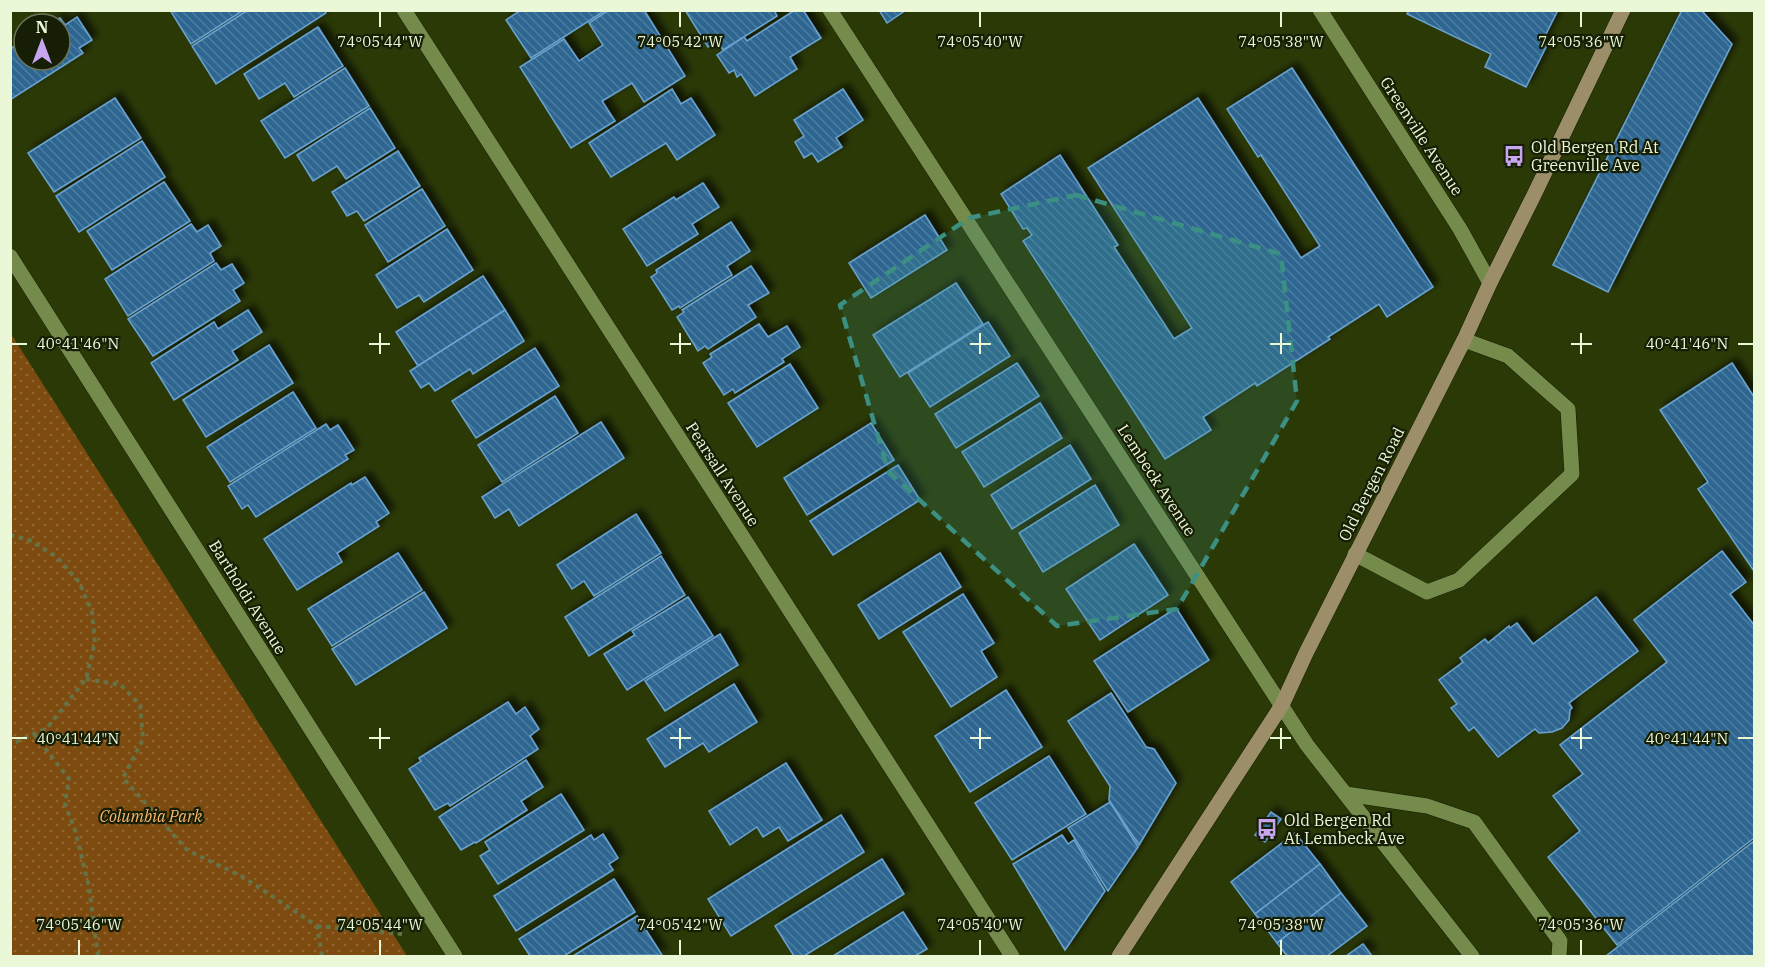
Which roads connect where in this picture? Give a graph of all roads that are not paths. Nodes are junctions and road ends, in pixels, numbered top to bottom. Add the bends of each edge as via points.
1 (404, 10) edge
2 (830, 10) edge
3 (1320, 10) edge
4 (1623, 10) edge
5 (10, 256) edge
6 (1490, 283) junction
7 (1464, 340) junction
8 (1356, 554) junction
9 (1282, 705) junction
10 (1346, 794) junction
11 (455, 957) edge
12 (1012, 957) edge
13 (1119, 957) edge
14 (1472, 957) edge
15 (1559, 957) edge

1 - 12 street, Pearsall Avenue
2 - 9 street, Lembeck Avenue
3 - 6 street, Greenville Avenue via 1460,229
4 - 6 main road, Old Bergen Road
5 - 11 street, Bartholdi Avenue
6 - 7 main road, Old Bergen Road
7 - 8 main road, Old Bergen Road
7 - 8 street via 1508,356 1568,409 1572,474 1459,580 1427,592
8 - 9 main road, Old Bergen Road
9 - 10 street, Lembeck Avenue via 1307,745
9 - 13 main road, Old Bergen Road
10 - 14 street, Lembeck Avenue
10 - 15 street via 1427,806 1474,822 1560,940

